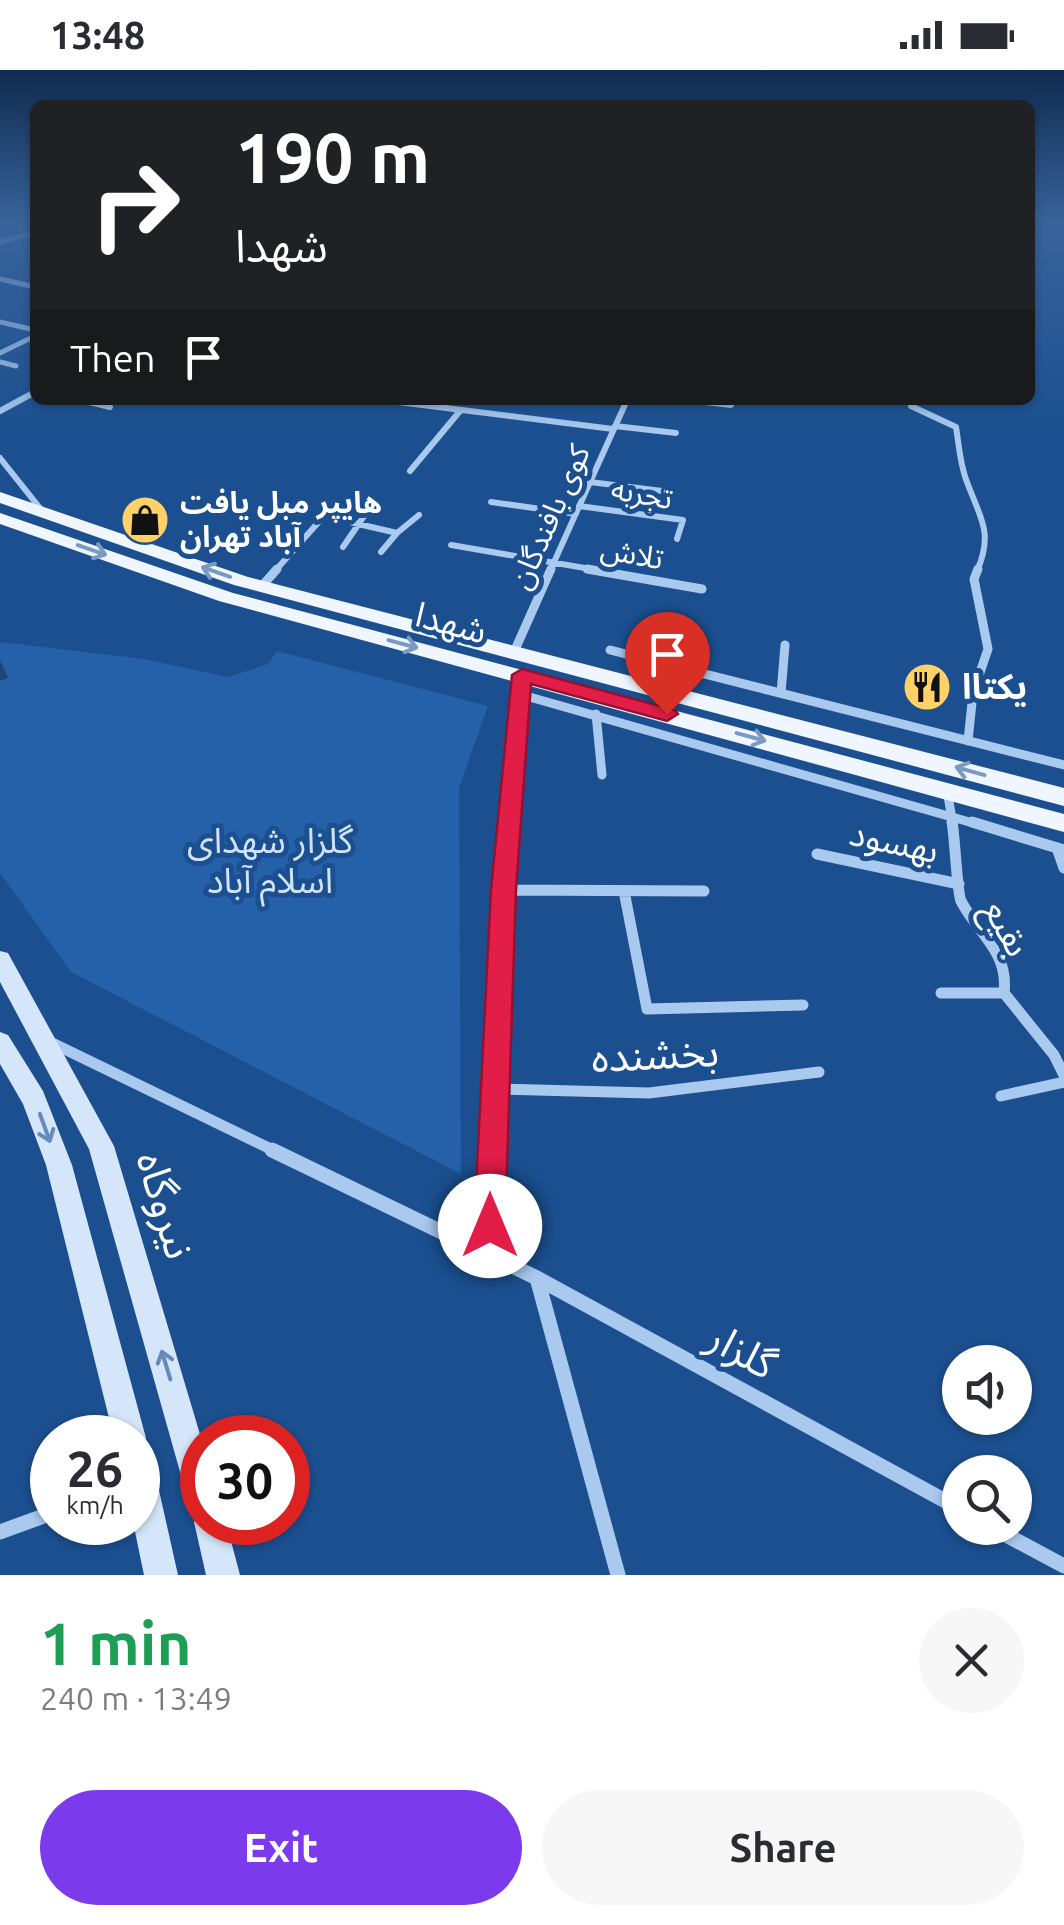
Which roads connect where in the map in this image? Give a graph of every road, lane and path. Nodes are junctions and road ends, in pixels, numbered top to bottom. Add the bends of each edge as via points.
1 (0, 322) edge
2 (30, 331) edge
3 (30, 336) edge
4 (0, 354) edge
5 (0, 362) edge
6 (16, 366) dead end
7 (30, 395) edge
8 (102, 405) edge
9 (421, 405) edge
10 (624, 405) edge
11 (911, 405) edge
12 (110, 407) dead end
13 (460, 410) junction
14 (0, 411) edge
15 (614, 428) junction
16 (676, 433) dead end
17 (0, 458) edge
18 (410, 470) dead end
19 (590, 482) junction
20 (662, 491) dead end
21 (0, 497) edge
22 (375, 500) dead end
23 (491, 502) dead end
24 (577, 510) junction
25 (43, 512) junction
26 (420, 516) dead end
27 (0, 518) edge
28 (356, 524) junction
29 (396, 532) junction
30 (677, 539) dead end
31 (451, 545) dead end
32 (343, 547) dead end
33 (380, 552) dead end
34 (554, 562) junction
35 (262, 586) junction
36 (702, 589) dead end
37 (785, 645) dead end
38 (610, 650) dead end
39 (514, 652) junction
40 (520, 685) junction
41 (781, 693) junction
42 (596, 714) junction
43 (968, 741) junction
44 (1064, 765) edge
45 (602, 775) dead end
46 (947, 790) junction
47 (1064, 797) edge
48 (953, 816) junction
49 (1064, 823) edge
50 (1060, 849) edge
51 (817, 854) dead end
52 (1064, 868) edge
53 (959, 884) junction
54 (504, 890) junction
55 (624, 891) junction
56 (704, 891) dead end
57 (0, 960) edge
58 (942, 993) dead end
59 (1004, 993) junction
60 (803, 1004) dead end
61 (43, 1039) junction
62 (0, 1042) edge
63 (819, 1072) dead end
64 (1064, 1078) edge
65 (494, 1089) junction
66 (1001, 1096) dead end
67 (490, 1254) junction
68 (537, 1278) junction
69 (124, 1415) edge
70 (180, 1417) edge
71 (942, 1499) edge
72 (30, 1521) edge
73 (0, 1532) edge
74 (155, 1545) edge
75 (216, 1545) edge
76 (1025, 1545) edge
77 (1064, 1566) edge
78 (162, 1575) edge
79 (223, 1575) edge
80 (618, 1575) edge

1 - 2 street
3 - 4 street
5 - 6 street
7 - 14 street
8 - 12 street
9 - 13 street
10 - 15 street, کوی بافندگان
11 - 43 street via 956,427 964,478 984,519 987,548 974,579 988,649 973,693
13 - 15 street
13 - 18 street
15 - 16 street
15 - 19 street, کوی بافندگان
17 - 25 street
19 - 20 street
19 - 24 street, کوی بافندگان
21 - 25 main road, شهدا
22 - 28 street
23 - 24 street
24 - 30 street, تجربه via 683,520
24 - 34 street, کوی بافندگان
35 -> 25 main road, شهدا
26 - 29 street
27 -> 40 main road, شهدا via 226,597
28 - 29 street
28 - 32 street
28 - 35 street via 324,516
29 - 33 street
31 - 34 street, تلاش
34 - 36 street, تلاش
34 - 39 street, کوی بافندگان
35 - 39 main road, شهدا
37 - 41 street
38 - 41 street
47 -> 39 main road, شهدا
40 - 42 street
40 -> 46 main road, شهدا
40 - 54 street
41 - 43 street
42 - 45 street
42 - 48 street
43 - 44 street
46 - 48 street, بقیع
46 - 49 main road, شهدا
48 - 50 street
48 - 53 street, بقیع
50 - 52 street
51 - 53 street, بهسود
53 - 59 street, بقیع via 959,899 986,932 1006,974
54 - 55 street
54 - 65 street
55 - 56 street
55 - 60 street via 647,1009
57 - 61 main road, نیروگاه
58 - 59 street
59 - 64 street, بقیع via 1054,1055
61 - 67 street, گلزار
70 -> 61 main road, نیروگاه via 101,1146
62 -> 69 main road via 34,1098 59,1165
63 - 65 street, بخشنده via 649,1093
64 - 66 street
65 - 67 street
67 - 68 street, گلزار
68 - 71 street, گلزار
68 - 80 street
72 - 73 street
74 - 78 main road
75 - 79 main road
76 - 77 street

